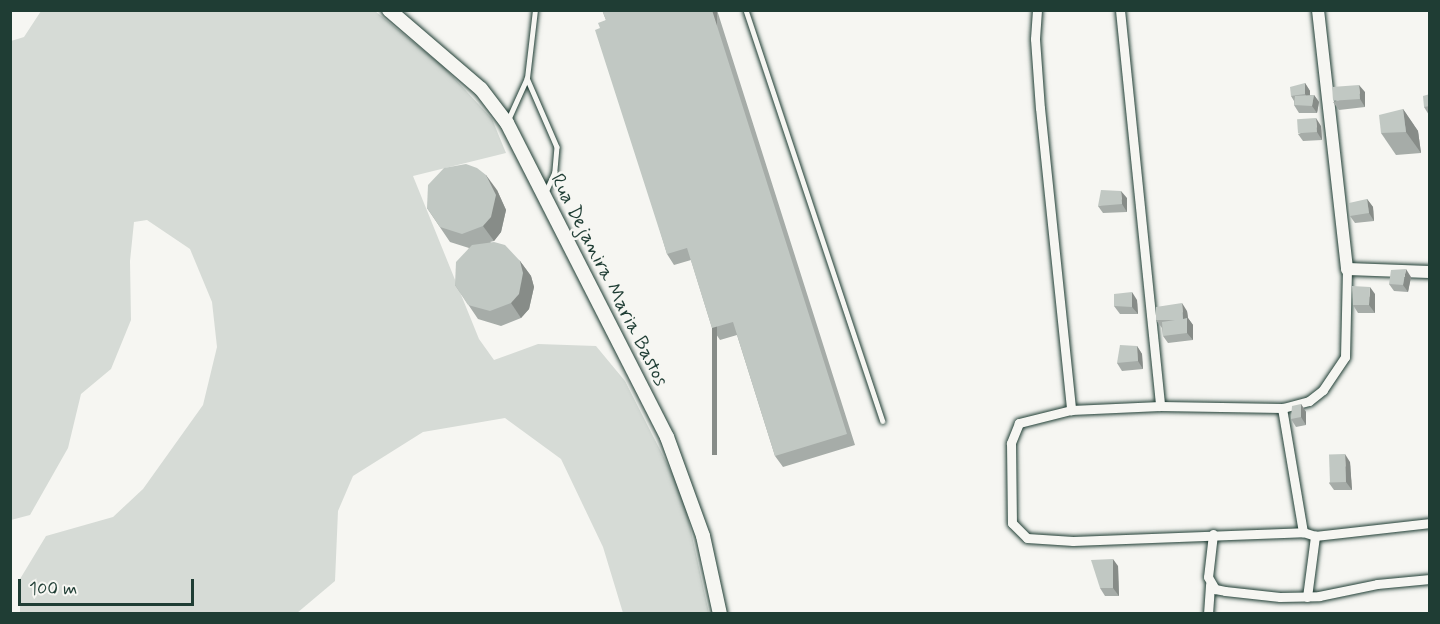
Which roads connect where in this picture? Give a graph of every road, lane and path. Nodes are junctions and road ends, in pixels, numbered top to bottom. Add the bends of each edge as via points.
1 (389, 10) edge
2 (535, 10) edge
3 (746, 10) edge
4 (1037, 10) edge
5 (1120, 10) edge
6 (1318, 10) edge
7 (527, 78) junction
8 (507, 123) junction
9 (544, 197) junction
10 (1347, 269) junction
11 (1430, 272) edge
12 (1160, 406) junction
13 (1282, 408) junction
14 (1071, 410) junction
15 (883, 421) dead end
16 (1430, 524) edge
17 (1303, 532) junction
18 (1213, 534) junction
19 (1315, 536) junction
20 (1430, 579) edge
21 (1210, 584) junction
22 (1306, 597) junction
23 (720, 614) edge
24 (1208, 614) edge

1 - 8 main road, Rua Dejanira Maria Bastos via 481,89
2 - 7 lane
3 - 15 lane
4 - 14 street via 1040,108
5 - 12 street
6 - 10 street
7 - 8 lane
7 - 9 lane via 557,147 555,172
8 - 9 main road, Rua Dejanira Maria Bastos
9 - 23 main road, Rua Dejanira Maria Bastos via 671,446 703,536
10 - 11 street
10 - 13 street via 1345,357 1323,390 1309,401
12 - 13 street
12 - 14 street
13 - 17 street
14 - 18 street via 1019,423 1014,431 1012,523 1018,532 1027,538 1050,541
16 - 19 street
17 - 18 street
17 - 19 street
18 - 21 street via 1208,565
19 - 22 street
20 - 22 street
21 - 22 street via 1215,589 1254,596
21 - 24 street

